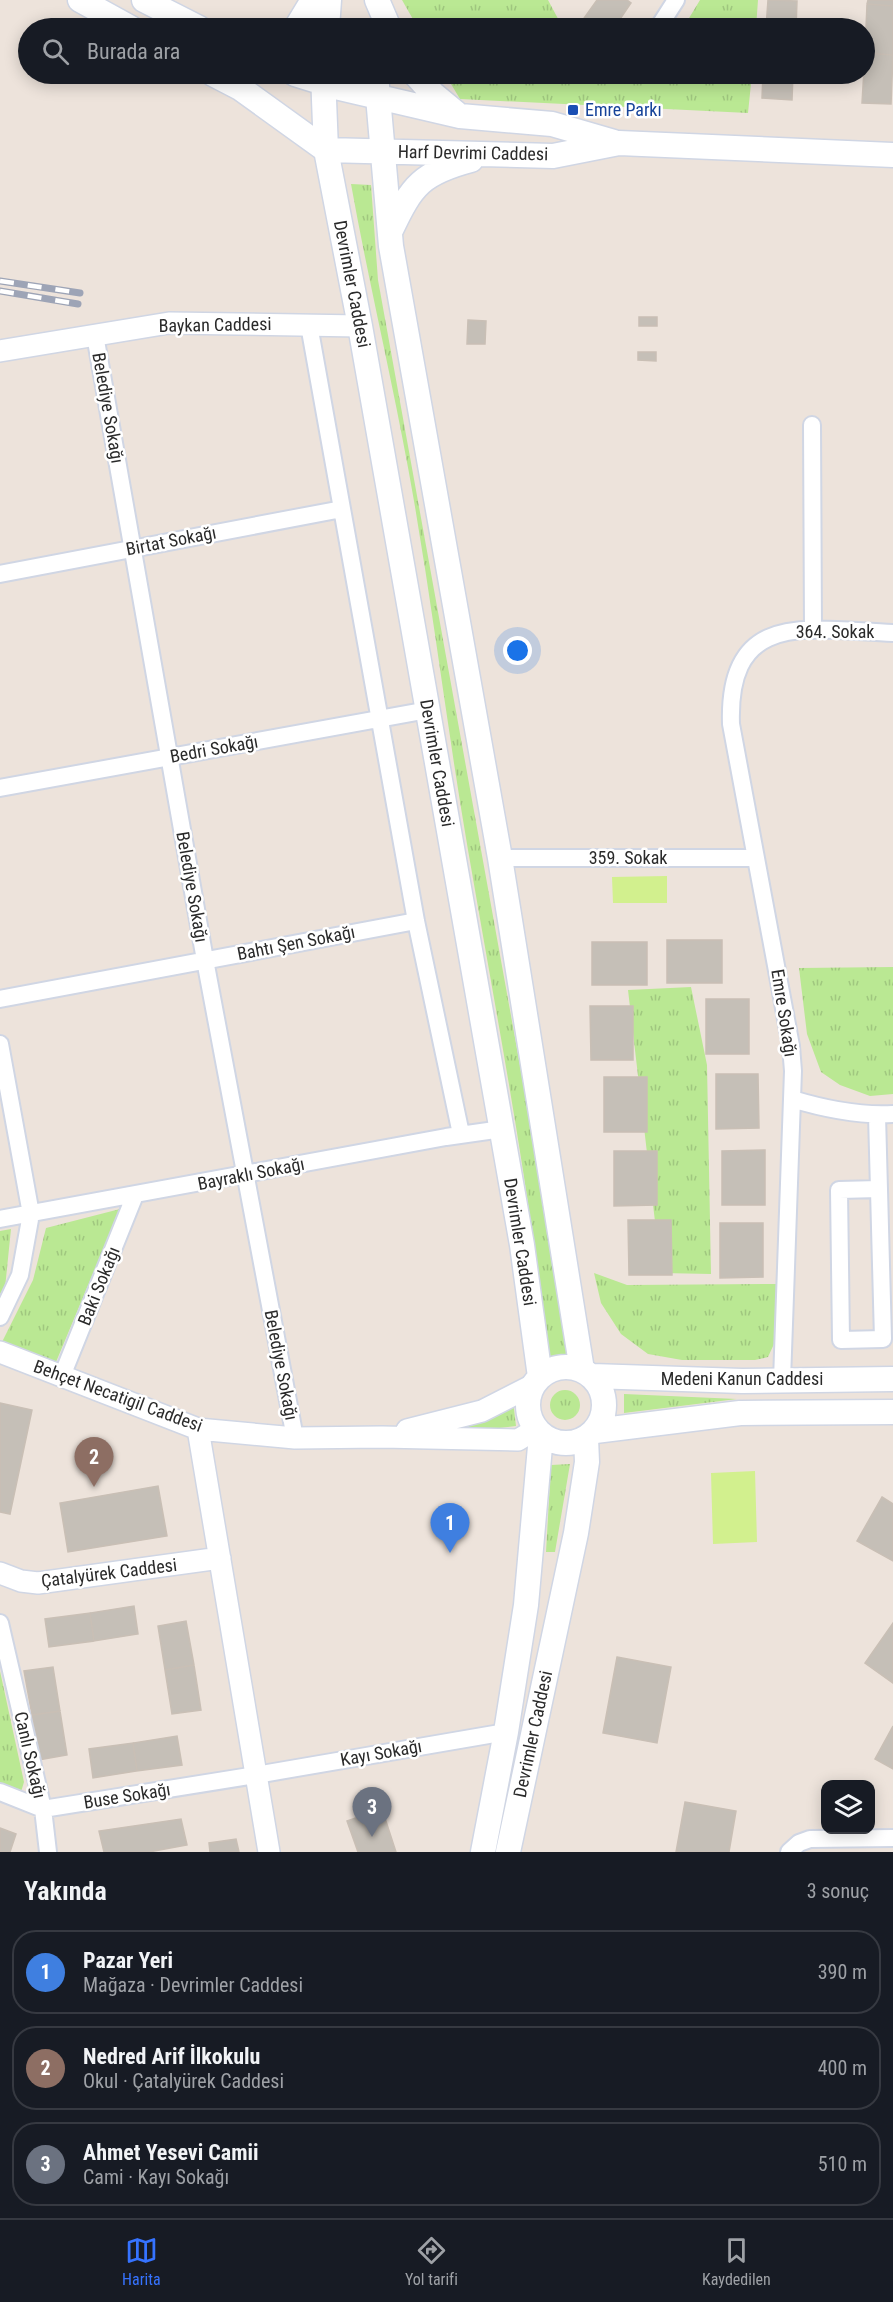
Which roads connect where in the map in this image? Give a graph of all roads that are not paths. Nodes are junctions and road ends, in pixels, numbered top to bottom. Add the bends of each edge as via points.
1 (80, 0) edge
2 (144, 0) edge
3 (313, 0) edge
4 (329, 0) edge
5 (369, 0) edge
6 (377, 0) edge
7 (676, 0) edge
8 (113, 18) edge
9 (179, 18) edge
10 (302, 18) edge
11 (328, 18) edge
12 (370, 18) edge
13 (385, 18) edge
14 (664, 18) edge
15 (232, 84) edge
16 (322, 84) edge
17 (424, 84) edge
18 (378, 85) edge
19 (460, 116) junction
20 (620, 143) junction
21 (326, 150) junction
22 (383, 150) junction
23 (494, 154) junction
24 (893, 155) edge
25 (390, 232) junction
26 (309, 325) junction
27 (360, 326) junction
28 (95, 335) junction
29 (0, 351) edge
30 (812, 426) dead end
31 (342, 508) junction
32 (132, 548) junction
33 (0, 574) edge
34 (813, 630) junction
35 (893, 633) edge
36 (747, 653) joint
37 (428, 710) junction
38 (379, 718) junction
39 (169, 757) junction
40 (0, 788) edge
41 (500, 858) junction
42 (756, 858) junction
43 (416, 921) junction
44 (205, 960) junction
45 (0, 999) edge
46 (0, 1044) edge
47 (792, 1099) junction
48 (885, 1114) edge
49 (502, 1129) junction
50 (461, 1134) junction
51 (245, 1175) junction
52 (879, 1189) junction
53 (135, 1195) junction
54 (31, 1214) junction
55 (0, 1219) edge
56 (0, 1317) edge
57 (0, 1352) edge
58 (587, 1373) junction
59 (63, 1376) junction
60 (893, 1379) edge
61 (782, 1380) junction
62 (536, 1381) junction
63 (893, 1412) edge
64 (198, 1429) junction
65 (539, 1432) junction
66 (590, 1435) junction
67 (382, 1437) junction
68 (295, 1438) junction
69 (220, 1558) junction
70 (0, 1573) edge
71 (0, 1623) edge
72 (506, 1732) junction
73 (256, 1775) junction
74 (0, 1792) edge
75 (43, 1809) junction
76 (893, 1838) edge
77 (48, 1852) edge
78 (269, 1852) edge
79 (483, 1852) edge
80 (508, 1852) edge
81 (789, 1852) edge

1 - 8 main road
2 - 9 main road
3 - 10 main road
4 - 11 main road
5 - 12 main road
6 - 13 main road
7 - 14 street
15 - 21 main road
16 - 21 main road, Devrimler Caddesi
17 - 19 main road
18 - 19 main road, Harf Devrimi Caddesi
18 - 22 main road
19 - 20 main road, Harf Devrimi Caddesi via 552,124
20 - 23 main road, Harf Devrimi Caddesi via 553,156
20 - 24 main road, Harf Devrimi Caddesi
21 - 22 main road, Harf Devrimi Caddesi
21 - 27 main road, Devrimler Caddesi
22 - 23 main road, Harf Devrimi Caddesi
22 - 25 main road
23 - 25 main road via 443,167 420,182 405,199
25 - 41 main road
26 - 27 street, Baykan Caddesi
26 - 28 street, Baykan Caddesi via 170,322
26 - 31 street
27 - 37 main road, Devrimler Caddesi
28 - 29 street, Baykan Caddesi
28 - 32 street, Belediye Sokağı
30 - 34 street
31 - 32 street, Birtat Sokağı
31 - 38 street
32 - 33 street, Birtat Sokağı
32 - 39 street, Belediye Sokağı
34 - 35 street, 364. Sokak
34 - 36 street, 364. Sokak via 777,634 757,643
36 - 42 street, Emre Sokağı via 734,682 731,724
37 - 38 street, Bedri Sokağı
37 - 49 main road, Devrimler Caddesi
38 - 39 street, Bedri Sokağı
38 - 43 street
39 - 40 street, Bedri Sokağı
39 - 44 street, Belediye Sokağı
41 - 42 street, 359. Sokak
41 - 58 main road
42 - 47 street, Emre Sokağı via 791,1046
43 - 44 street, Bahtı Şen Sokağı
43 - 50 street
44 - 45 street, Bahtı Şen Sokağı
44 - 51 street, Belediye Sokağı
46 - 54 street
47 - 48 street via 838,1111
47 - 61 street, Emre Sokağı
48 - 52 street
49 - 50 street, Bayraklı Sokağı
49 - 62 main road, Devrimler Caddesi via 522,1245
50 - 51 street, Bayraklı Sokağı
51 - 53 street, Bayraklı Sokağı
51 - 68 street, Belediye Sokağı
52 - 52 street via 882,1339 841,1340 839,1190
53 - 54 street, Bayraklı Sokağı
53 - 59 street, Baki Sokağı
54 - 55 street, Bayraklı Sokağı
54 - 56 street via 20,1275
57 - 59 street, Behçet Necatigil Caddesi
58 - 61 main road, Medeni Kanun Caddesi
58 - 62 main road via 559,1367
58 - 66 main road via 600,1386 605,1409 602,1421
59 - 64 street, Behçet Necatigil Caddesi
60 - 61 main road, Medeni Kanun Caddesi
62 - 65 main road via 527,1406
62 - 67 street, Behçet Necatigil Caddesi via 482,1411
63 - 66 main road, Medeni Kanun Caddesi via 740,1413
64 - 68 street, Behçet Necatigil Caddesi
64 - 69 street
65 - 66 main road via 562,1444
65 - 67 street, Behçet Necatigil Caddesi via 518,1440
65 - 72 main road, Devrimler Caddesi via 526,1605
66 - 80 main road, Devrimler Caddesi via 576,1533
67 - 68 street, Behçet Necatigil Caddesi
69 - 70 street, Çatalyürek Caddesi via 38,1584
69 - 73 street
71 - 75 street, Canlı Sokağı
72 - 73 street, Kayı Sokağı
72 - 79 main road, Devrimler Caddesi
73 - 75 street, Buse Sokağı
73 - 78 street
74 - 75 street
75 - 77 street, Canlı Sokağı
76 - 81 street via 810,1839

